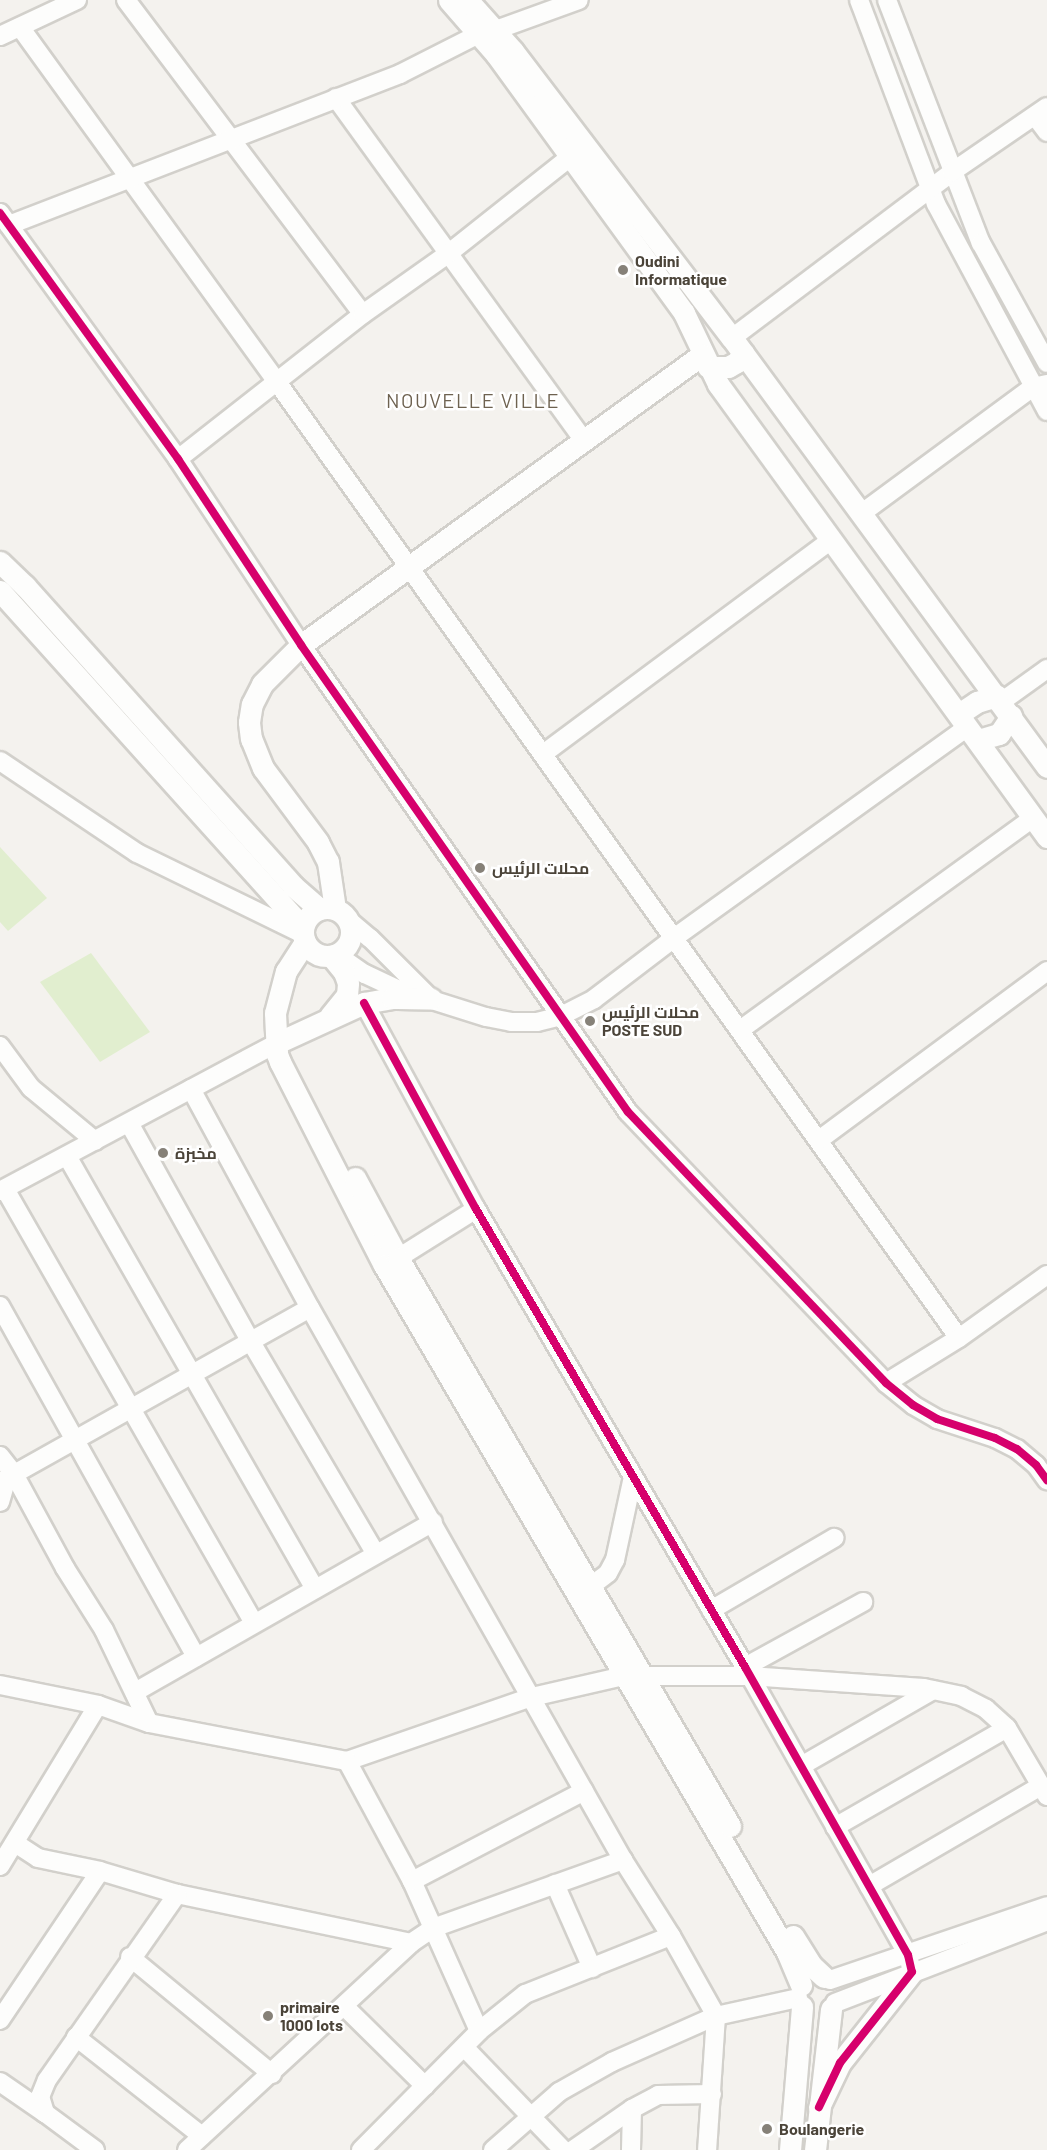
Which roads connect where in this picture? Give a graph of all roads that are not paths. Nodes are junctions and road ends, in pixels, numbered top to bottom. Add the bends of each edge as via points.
1 (77, 0) edge
2 (126, 0) edge
3 (449, 0) edge
4 (467, 0) edge
5 (579, 0) edge
6 (859, 0) edge
7 (888, 0) edge
8 (20, 27) junction
9 (488, 32) junction
10 (0, 36) edge
11 (336, 98) junction
12 (1041, 111) edge
13 (1047, 132) edge
14 (231, 139) junction
15 (570, 157) junction
16 (952, 172) junction
17 (130, 178) junction
18 (931, 190) junction
19 (4, 219) edge
20 (449, 253) junction
21 (363, 314) junction
22 (734, 340) junction
23 (703, 355) junction
24 (1047, 363) edge
25 (277, 382) junction
26 (1040, 386) edge
27 (1047, 411) edge
28 (584, 441) junction
29 (178, 459) junction
30 (862, 513) junction
31 (830, 541) junction
32 (0, 562) edge
33 (410, 567) junction
34 (0, 591) edge
35 (301, 645) junction
36 (1047, 669) edge
37 (1003, 705) junction
38 (969, 727) junction
39 (543, 754) junction
40 (0, 761) edge
41 (1047, 767) edge
42 (1033, 818) junction
43 (1047, 837) edge
44 (334, 912) junction
45 (304, 935) junction
46 (674, 938) junction
47 (334, 955) junction
48 (1047, 971) edge
49 (431, 999) junction
50 (364, 1003) junction
51 (561, 1016) junction
52 (328, 1019) junction
53 (740, 1030) junction
54 (277, 1043) junction
55 (0, 1046) edge
56 (191, 1089) junction
57 (129, 1123) junction
58 (819, 1140) junction
59 (95, 1141) junction
60 (67, 1156) junction
61 (2, 1190) edge
62 (476, 1209) junction
63 (398, 1258) junction
64 (1047, 1275) edge
65 (0, 1305) edge
66 (310, 1308) junction
67 (959, 1338) junction
68 (251, 1341) junction
69 (190, 1375) junction
70 (886, 1383) junction
71 (132, 1408) junction
72 (75, 1442) junction
73 (0, 1456) edge
74 (14, 1474) junction
75 (633, 1477) junction
76 (1047, 1480) edge
77 (0, 1502) edge
78 (433, 1522) junction
79 (834, 1538) dead end
80 (376, 1554) junction
81 (591, 1586) junction
82 (315, 1589) junction
83 (864, 1602) dead end
84 (711, 1610) junction
85 (254, 1623) junction
86 (196, 1657) junction
87 (747, 1671) junction
88 (634, 1675) junction
89 (0, 1685) edge
90 (933, 1690) junction
91 (135, 1692) junction
92 (532, 1697) junction
93 (98, 1705) junction
94 (149, 1723) junction
95 (1007, 1728) junction
96 (347, 1761) junction
97 (801, 1766) junction
98 (584, 1791) junction
99 (1044, 1791) edge
100 (835, 1827) junction
101 (15, 1843) junction
102 (623, 1860) junction
103 (0, 1866) edge
104 (100, 1871) junction
105 (412, 1881) junction
106 (555, 1884) junction
107 (869, 1886) junction
108 (177, 1894) junction
109 (1047, 1906) edge
110 (1047, 1921) edge
111 (433, 1928) junction
112 (671, 1936) junction
113 (411, 1943) junction
114 (130, 1957) junction
115 (910, 1964) junction
116 (592, 1968) junction
117 (827, 1978) junction
118 (800, 1997) junction
119 (344, 2006) junction
120 (833, 2006) junction
121 (716, 2016) junction
122 (0, 2020) edge
123 (479, 2031) junction
124 (76, 2037) junction
125 (464, 2047) junction
126 (272, 2074) junction
127 (0, 2082) edge
128 (425, 2086) junction
129 (712, 2094) junction
130 (819, 2107) junction
131 (632, 2109) junction
132 (45, 2113) junction
133 (530, 2116) junction
134 (194, 2145) edge
135 (95, 2150) edge
136 (361, 2150) edge
137 (494, 2150) edge
138 (563, 2150) edge
139 (573, 2150) edge
140 (631, 2150) edge
141 (707, 2150) edge
142 (790, 2150) edge
143 (815, 2150) edge

1 - 8 street
2 - 14 street
3 - 9 street
4 - 9 street
5 - 9 street
6 - 18 street
7 - 16 street
8 - 10 street
8 - 17 street
9 - 11 street via 400,74
9 - 15 street
9 - 22 street
11 - 14 street
11 - 20 street
12 - 13 street
12 - 16 street
14 - 17 street
14 - 21 street
15 - 20 street
15 - 23 street via 684,313
16 - 18 street
16 - 24 street via 981,243
17 - 19 street
17 - 25 street
18 - 22 street
18 - 26 street
19 - 29 street
20 - 21 street
20 - 28 street
21 - 25 street
22 - 23 street via 710,334
22 - 23 street via 728,367
22 - 30 street
23 - 28 street
23 - 31 street
25 - 29 street
25 - 33 street
26 - 27 street
26 - 30 street
28 - 33 street
29 - 35 street
30 - 37 street
31 - 38 street
31 - 39 street
32 - 44 street via 293,886
33 - 35 street
33 - 39 street
34 - 45 street
35 - 44 street via 262,684 252,704 251,739 263,768 313,834 328,862
35 - 51 street
36 - 37 street
37 - 38 street via 976,702
37 - 38 street via 999,734
37 - 41 street
38 - 42 street
38 - 46 street
39 - 46 street
40 - 45 street via 137,853
42 - 43 street
42 - 53 street
44 - 45 street via 311,913
44 - 47 street via 350,925 350,939
44 - 49 street via 370,938
45 - 47 street via 311,951
45 - 54 street via 286,971 274,1013
46 - 51 street via 594,999
46 - 53 street
47 - 49 street via 381,982
47 - 52 street via 345,972 347,995
48 - 58 street
49 - 50 street via 392,998
49 - 51 street via 511,1022 537,1022
50 - 52 street
50 - 62 street
51 - 70 street via 628,1112
52 - 54 street
53 - 58 street
54 - 56 street
54 - 63 street via 290,1055
54 - 88 street via 280,1062 384,1265
55 - 59 street via 31,1088
56 - 57 street
56 - 66 street
57 - 59 street
57 - 68 street
58 - 67 street
59 - 60 street
60 - 61 street
60 - 69 street
61 - 71 street
62 - 63 street
62 - 75 street
63 - 81 street
64 - 67 street
65 - 72 street
66 - 68 street
66 - 78 street
67 - 70 street
68 - 69 street
68 - 80 street
69 - 71 street
69 - 82 street
70 - 76 street via 937,1419 1017,1449 1036,1464
71 - 72 street
71 - 85 street
72 - 74 street
72 - 86 street
73 - 74 street
74 - 77 street via 7,1478
74 - 91 street
75 - 81 street via 615,1560 608,1573
75 - 84 street
78 - 80 street
78 - 92 street
79 - 84 street
80 - 82 street
81 - 88 street
82 - 85 street
83 - 87 street
84 - 87 street
85 - 86 street
86 - 91 street
87 - 88 street
87 - 90 street
87 - 97 street
88 - 92 street
88 - 117 street via 799,1946 812,1966
88 - 118 street via 787,1952
89 - 93 street
90 - 95 street via 961,1696 986,1708
90 - 97 street
91 - 94 street
92 - 96 street
92 - 98 street
93 - 94 street
93 - 101 street
94 - 96 street
95 - 99 street
95 - 100 street
96 - 105 street
97 - 100 street
98 - 102 street
98 - 105 street
99 - 107 street
100 - 107 street
101 - 103 street
101 - 104 street via 38,1858
102 - 106 street
102 - 112 street
104 - 108 street
104 - 122 street
105 - 111 street
106 - 111 street
106 - 116 street
107 - 115 street
108 - 113 street
108 - 114 street
109 - 115 street
110 - 115 street
111 - 113 street
111 - 123 street
112 - 116 street
112 - 121 street
113 - 119 street
114 - 124 street
114 - 126 street
115 - 117 street
115 - 120 street
115 - 130 street via 840,2063
116 - 123 street via 525,1994
117 - 118 street via 811,1977
117 - 120 street via 837,1991
118 - 120 street via 813,2014 820,2015
118 - 121 street
118 - 142 street
119 - 126 street
119 - 128 street
120 - 130 street
121 - 129 street
121 - 133 street via 584,2077
123 - 125 street
124 - 132 street via 40,2097
124 - 134 street
125 - 128 street
125 - 133 street
126 - 134 street
127 - 132 street
128 - 136 street
129 - 131 street via 658,2095
129 - 141 street
130 - 143 street
131 - 139 street
131 - 140 street
132 - 135 street
133 - 137 street
133 - 138 street

